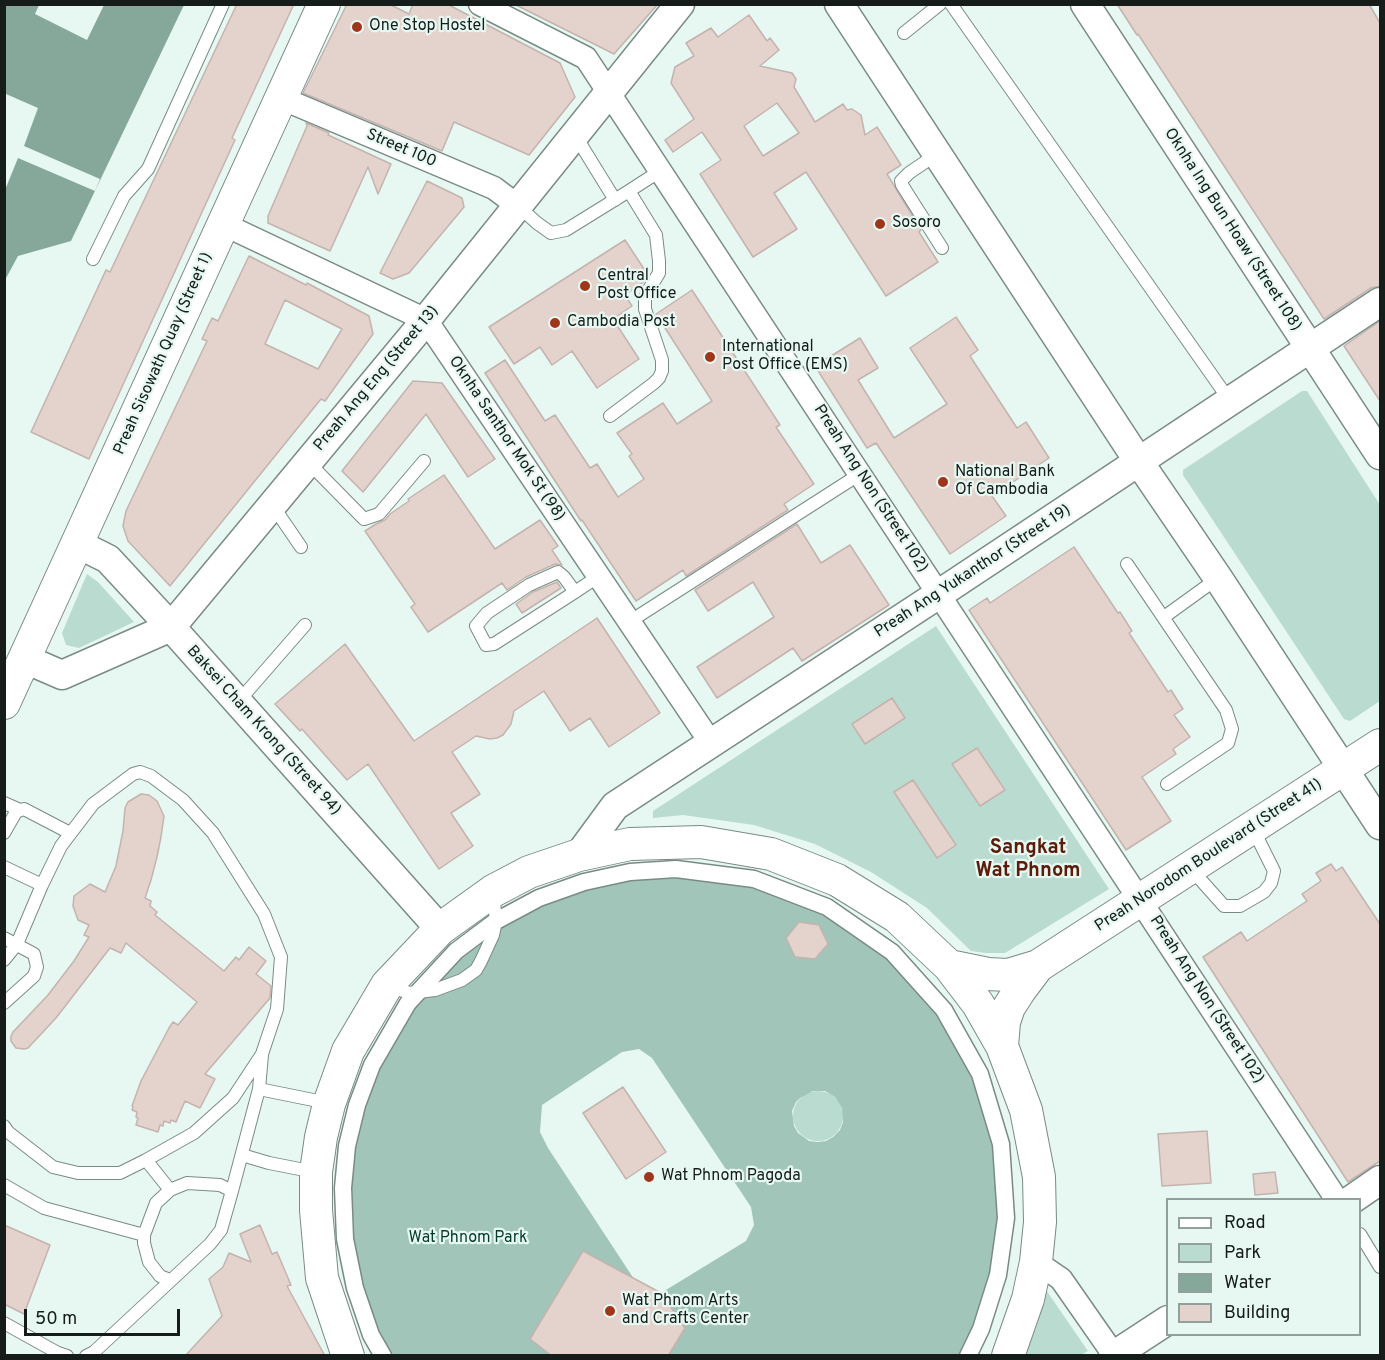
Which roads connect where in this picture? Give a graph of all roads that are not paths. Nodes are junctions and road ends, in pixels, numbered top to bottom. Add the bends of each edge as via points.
1 (223, 4) edge
2 (324, 4) edge
3 (480, 4) edge
4 (680, 4) edge
5 (839, 4) edge
6 (940, 4) edge
7 (951, 4) edge
8 (1085, 4) edge
9 (904, 33) dead end
10 (609, 93) junction
11 (281, 98) junction
12 (575, 135) junction
13 (937, 154) junction
14 (660, 171) junction
15 (629, 191) junction
16 (615, 200) junction
17 (518, 206) junction
18 (223, 224) junction
19 (942, 248) dead end
20 (93, 260) dead end
21 (1380, 302) edge
22 (426, 320) junction
23 (1310, 349) junction
24 (1230, 401) junction
25 (610, 416) dead end
26 (1380, 455) edge
27 (424, 461) dead end
28 (308, 462) junction
29 (1139, 462) junction
30 (860, 474) junction
31 (272, 505) junction
32 (78, 544) junction
33 (302, 546) dead end
34 (1127, 564) dead end
35 (599, 576) junction
36 (1218, 578) junction
37 (574, 592) junction
38 (939, 594) junction
39 (1164, 616) junction
40 (629, 622) junction
41 (305, 625) dead end
42 (171, 627) junction
43 (25, 658) junction
44 (238, 702) junction
45 (4, 704) edge
46 (711, 744) junction
47 (1380, 745) edge
48 (1344, 769) junction
49 (1167, 784) dead end
50 (4, 803) edge
51 (20, 810) junction
52 (1380, 825) edge
53 (1252, 828) junction
54 (4, 833) edge
55 (70, 833) junction
56 (579, 855) junction
57 (4, 867) edge
58 (1190, 868) junction
59 (42, 885) junction
60 (1140, 900) junction
61 (494, 906) junction
62 (440, 929) junction
63 (4, 938) edge
64 (17, 944) junction
65 (4, 960) edge
66 (949, 966) junction
67 (1038, 966) junction
68 (387, 985) junction
69 (420, 992) junction
70 (4, 1003) edge
71 (1002, 1046) junction
72 (262, 1054) junction
73 (259, 1089) junction
74 (330, 1104) junction
75 (4, 1126) edge
76 (242, 1155) junction
77 (146, 1160) junction
78 (316, 1172) junction
79 (1380, 1180) edge
80 (4, 1185) edge
81 (170, 1190) junction
82 (232, 1191) junction
83 (1336, 1198) edge
84 (1354, 1198) edge
85 (144, 1235) junction
86 (1361, 1237) edge
87 (1036, 1262) junction
88 (1380, 1267) edge
89 (170, 1280) junction
90 (1166, 1321) edge
91 (4, 1323) edge
92 (1113, 1355) edge
93 (67, 1356) edge
94 (86, 1356) edge
95 (348, 1356) edge
96 (383, 1356) edge
97 (968, 1356) edge
98 (1008, 1356) edge

1 - 20 lane via 148,169 124,196
2 - 11 main road, Preah Sisowath Quay (Street 1)
3 - 10 street, Preah Ang Non (Street 102) via 586,58
4 - 10 street, Preah Ang Eng (Street 13)
5 - 13 street
6 - 9 lane
7 - 24 lane
8 - 23 street, Oknha Ing Bun Hoaw (Street 108)
10 - 12 street, Preah Ang Eng (Street 13)
10 - 14 street, Preah Ang Non (Street 102)
11 - 17 street, Street 100 via 494,188
11 - 18 main road, Preah Sisowath Quay (Street 1)
12 - 16 lane
12 - 17 street, Preah Ang Eng (Street 13)
13 - 19 lane via 901,181
13 - 29 street
14 - 15 lane
14 - 30 street, Preah Ang Non (Street 102)
15 - 16 lane
15 - 25 lane via 656,235 659,273 645,298 645,309 662,371 654,383
16 - 17 lane via 566,230 551,232
17 - 22 street, Preah Ang Eng (Street 13)
18 - 22 street
18 - 32 main road, Preah Sisowath Quay (Street 1)
21 - 23 street, Preah Ang Yukanthor (Street 19)
22 - 28 street, Preah Ang Eng (Street 13)
22 - 35 street, Oknha Santhor Mok St (98)
23 - 24 street, Preah Ang Yukanthor (Street 19)
23 - 26 street, Oknha Ing Bun Hoaw (Street 108)
24 - 29 street, Preah Ang Yukanthor (Street 19)
27 - 28 lane via 379,514 364,519
28 - 31 street, Preah Ang Eng (Street 13)
29 - 36 street
29 - 38 street, Preah Ang Yukanthor (Street 19)
30 - 38 street, Preah Ang Non (Street 102)
30 - 40 lane
31 - 33 lane
31 - 42 street, Preah Ang Eng (Street 13)
32 - 42 street, Baksei Cham Krong (Street 94) via 108,559
32 - 43 main road, Preah Sisowath Quay (Street 1)
34 - 39 lane
35 - 37 lane
35 - 40 street, Oknha Santhor Mok St (98)
36 - 39 lane
36 - 48 street
37 - 37 lane via 494,644 486,645 476,626 529,585 558,572
38 - 46 street, Preah Ang Yukanthor (Street 19)
38 - 60 street, Preah Ang Non (Street 102)
39 - 49 lane via 1226,710 1232,729 1228,743
40 - 46 street, Oknha Santhor Mok St (98)
41 - 44 lane
42 - 43 street, Preah Ang Eng (Street 13) via 62,675
42 - 44 street, Baksei Cham Krong (Street 94)
43 - 45 main road, Preah Sisowath Quay (Street 1)
44 - 62 street, Baksei Cham Krong (Street 94)
46 - 56 street, Preah Ang Yukanthor (Street 19) via 615,806
47 - 48 main road, Preah Norodom Boulevard (Street 41)
48 - 52 street
48 - 53 main road, Preah Norodom Boulevard (Street 41)
50 - 51 lane
51 - 54 lane
51 - 55 lane
53 - 58 main road, Preah Norodom Boulevard (Street 41)
53 - 58 lane via 1274,872 1264,892 1240,906 1224,906
55 - 59 lane
55 - 72 lane via 93,804 140,772 152,776 183,800 213,833 264,914 281,957 277,1009
56 - 61 main road via 529,872
56 - 66 main road via 630,844 701,842 771,854 837,880 867,898 897,918
57 - 59 lane
58 - 60 main road, Preah Norodom Boulevard (Street 41)
59 - 64 lane
60 - 67 main road, Preah Norodom Boulevard (Street 41)
60 - 83 street, Preah Ang Non (Street 102)
61 - 62 main road
61 - 69 street
61 - 69 lane via 493,935 476,970 462,980
61 - 97 street via 539,898 584,882 630,872 676,869 754,879 827,907 892,952 944,1010 980,1074 1001,1144 1006,1218 998,1275
62 - 68 main road
63 - 64 lane
64 - 65 lane
64 - 70 lane via 34,954 38,967 34,976
66 - 67 main road, Preah Norodom Boulevard (Street 41) via 1008,975
66 - 71 main road via 978,1004
67 - 71 main road, Preah Norodom Boulevard (Street 41) via 1010,1007
68 - 69 lane via 409,993
68 - 74 main road via 348,1051
69 - 96 street via 408,1003 372,1065 347,1146 345,1239 355,1288 371,1335
71 - 87 main road via 1026,1110 1039,1177
72 - 73 lane
72 - 77 lane via 233,1098 194,1133
73 - 74 lane
73 - 76 lane
74 - 78 main road
75 - 77 lane via 53,1167 78,1173 120,1173
76 - 78 lane
76 - 82 lane
77 - 81 lane
78 - 95 main road via 322,1278
79 - 84 street
80 - 85 lane via 44,1208
81 - 82 lane via 187,1183 220,1185
81 - 85 lane via 156,1203
82 - 89 lane via 220,1230
85 - 89 lane via 149,1262 160,1276
86 - 88 lane
87 - 92 street via 1061,1279
87 - 98 main road
89 - 94 lane
90 - 92 street
91 - 93 lane

